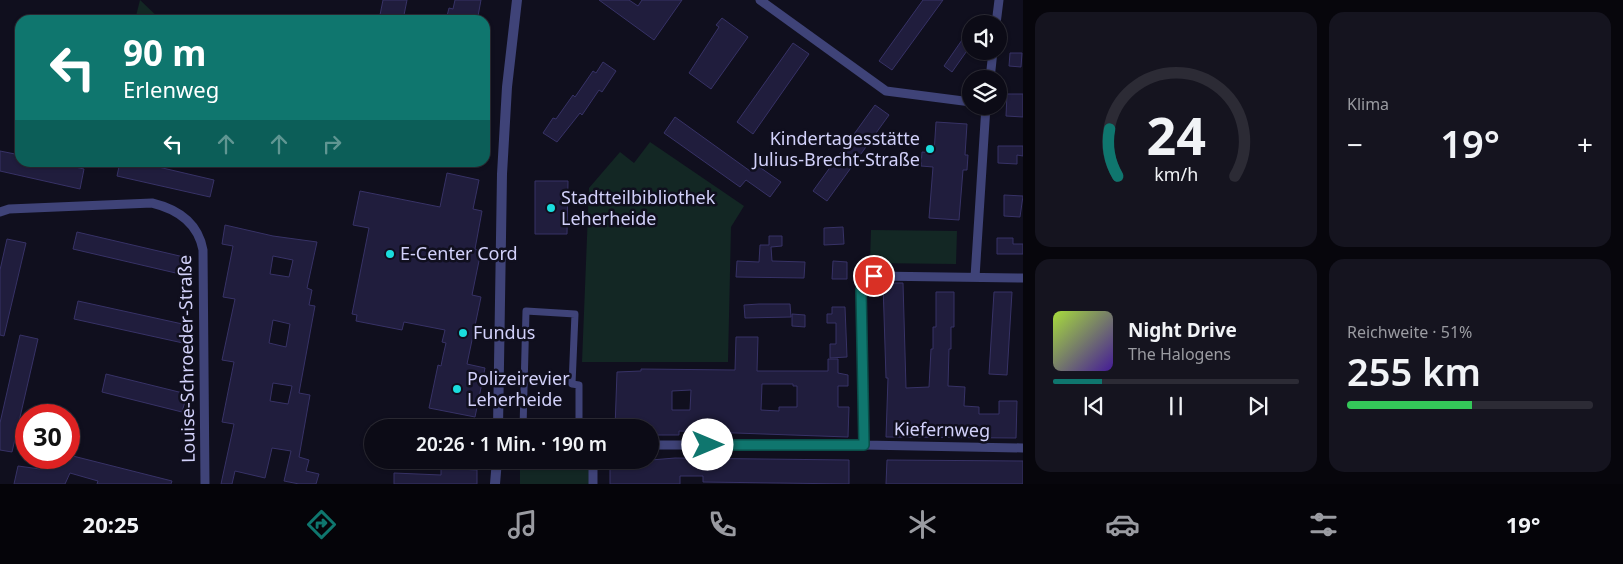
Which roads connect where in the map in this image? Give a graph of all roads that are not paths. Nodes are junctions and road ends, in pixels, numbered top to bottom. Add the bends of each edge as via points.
1 (517, 0) edge
2 (760, 0) edge
3 (999, 0) edge
4 (997, 15) edge
5 (962, 101) edge
6 (985, 115) edge
7 (0, 212) edge
8 (975, 277) junction
9 (1023, 278) edge
10 (498, 419) edge
11 (523, 419) edge
12 (578, 419) edge
13 (659, 445) edge
14 (864, 445) junction
15 (1023, 448) edge
16 (497, 469) edge
17 (593, 469) edge
18 (205, 484) edge
19 (496, 484) edge
20 (593, 484) edge

1 - 10 street via 502,174
2 - 5 street via 886,91
3 - 4 street
6 - 8 street
7 - 18 street, Louise-Schroeder-Straße via 152,203 174,210 194,227 201,238 203,250
8 - 9 street
8 - 14 street via 874,276 866,279 861,290
11 - 12 street via 526,311 575,314 572,384 579,385
13 - 14 street, Kiefernweg
14 - 15 street, Kiefernweg
16 - 19 street
17 - 20 street

